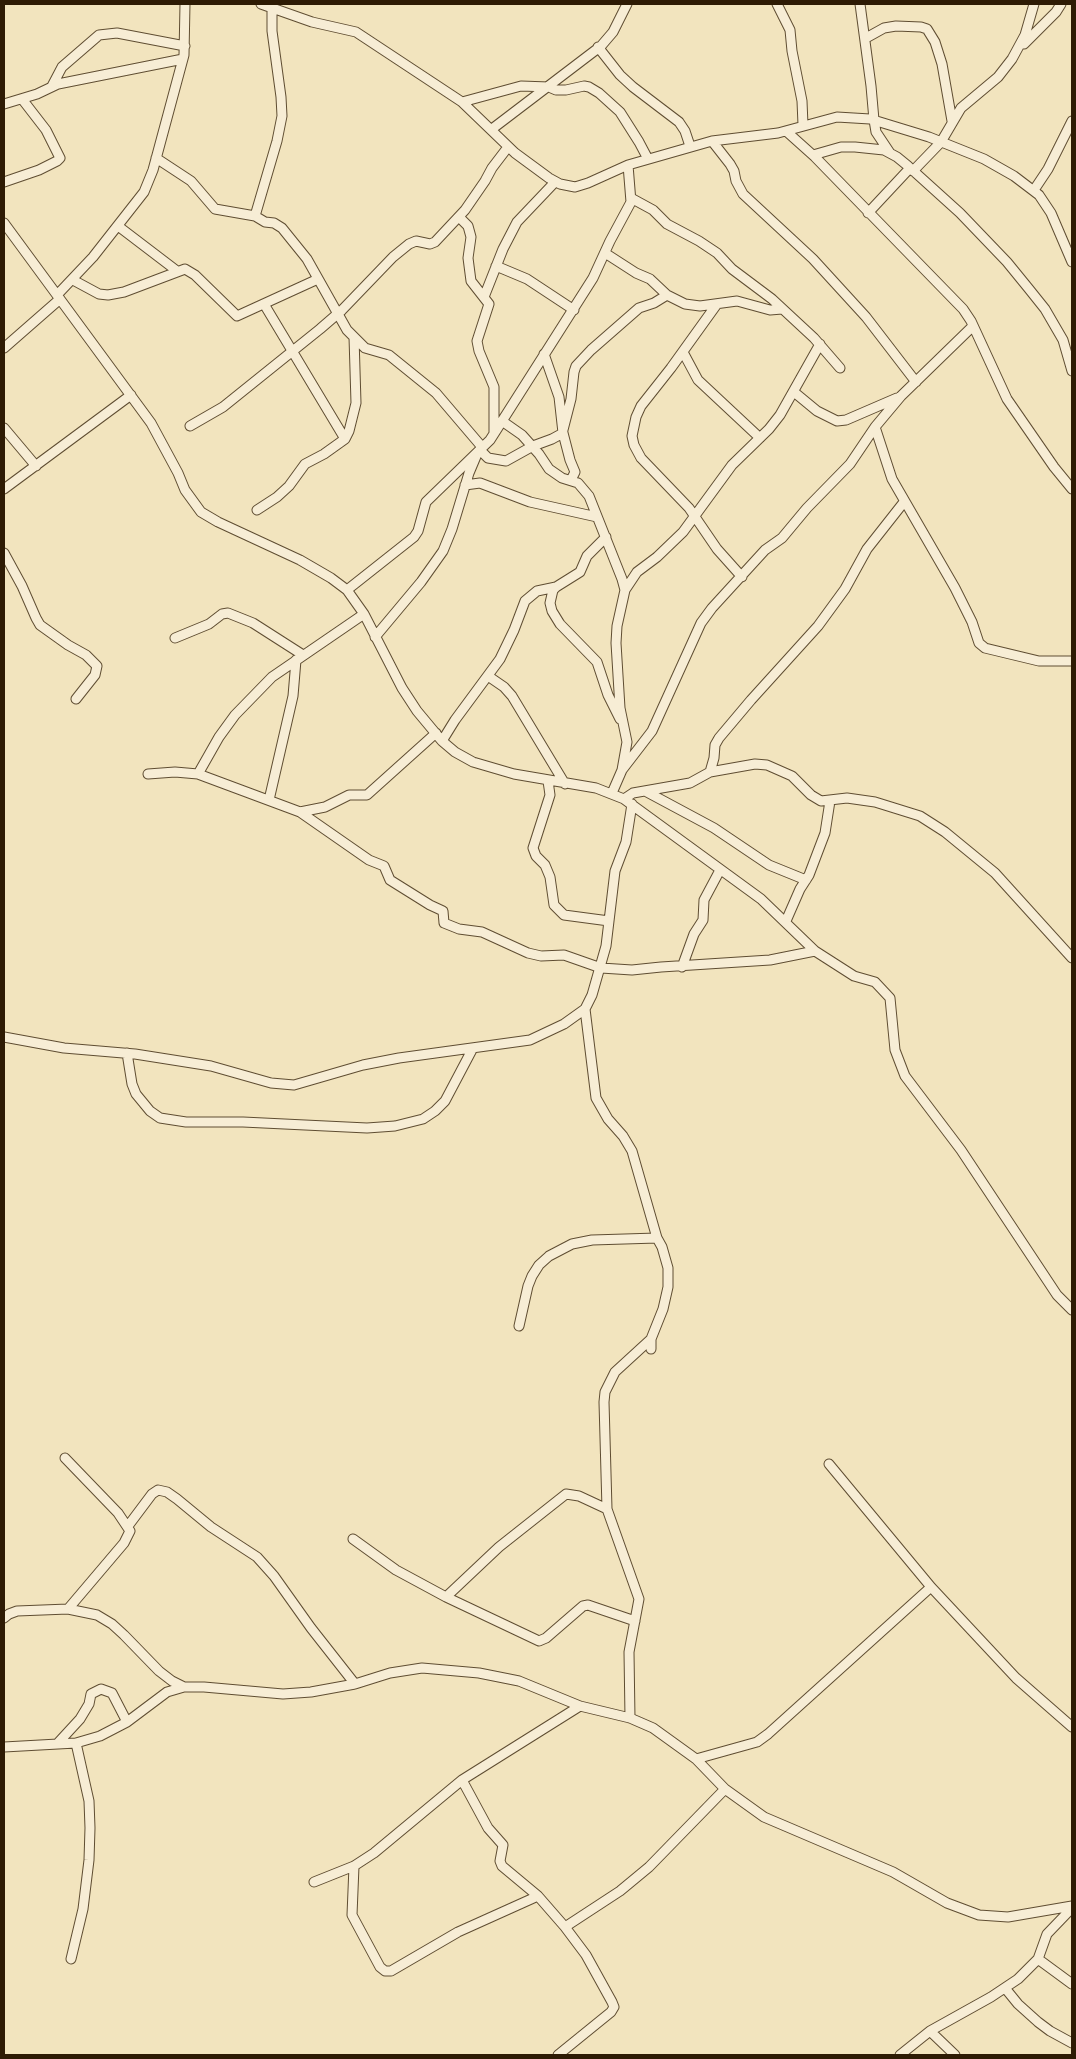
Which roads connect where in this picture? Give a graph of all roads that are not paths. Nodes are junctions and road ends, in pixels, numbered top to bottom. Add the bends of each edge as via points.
1 (185, 4) edge
2 (262, 4) edge
3 (628, 4) edge
4 (777, 4) edge
5 (860, 4) edge
6 (1034, 4) edge
7 (1061, 4) edge
8 (272, 8) junction
9 (866, 38) junction
10 (186, 46) junction
11 (598, 48) junction
12 (1018, 50) junction
13 (183, 59) junction
14 (52, 86) junction
15 (549, 87) junction
16 (22, 100) junction
17 (462, 102) junction
18 (4, 104) edge
19 (874, 120) junction
20 (952, 121) junction
21 (1072, 121) edge
22 (803, 125) junction
23 (492, 129) junction
24 (786, 131) junction
25 (1070, 132) edge
26 (712, 141) junction
27 (941, 142) junction
28 (690, 146) junction
29 (508, 147) junction
30 (890, 154) junction
31 (813, 156) junction
32 (156, 158) junction
33 (648, 159) junction
34 (628, 165) junction
35 (912, 170) junction
36 (4, 182) edge
37 (555, 182) junction
38 (1034, 190) junction
39 (631, 198) junction
40 (868, 213) junction
41 (255, 216) junction
42 (459, 217) junction
43 (4, 223) edge
44 (118, 226) junction
45 (605, 253) junction
46 (1072, 262) edge
47 (496, 266) junction
48 (177, 271) junction
49 (318, 279) junction
50 (73, 280) junction
51 (667, 295) junction
52 (58, 297) junction
53 (484, 297) junction
54 (264, 304) junction
55 (717, 304) junction
56 (782, 309) junction
57 (574, 310) junction
58 (337, 314) junction
59 (973, 326) junction
60 (354, 337) junction
61 (820, 344) junction
62 (4, 348) edge
63 (291, 351) junction
64 (683, 352) junction
65 (544, 354) junction
66 (840, 368) dead end
67 (1072, 371) edge
68 (916, 382) junction
69 (794, 392) junction
70 (131, 395) junction
71 (901, 396) junction
72 (502, 421) junction
73 (190, 426) dead end
74 (874, 427) junction
75 (4, 428) edge
76 (563, 431) junction
77 (494, 435) junction
78 (760, 438) junction
79 (345, 439) junction
80 (533, 446) junction
81 (480, 450) junction
82 (36, 466) junction
83 (570, 480) junction
84 (465, 485) junction
85 (4, 489) edge
86 (1072, 489) edge
87 (904, 502) junction
88 (258, 510) dead end
89 (695, 515) junction
90 (597, 517) junction
91 (606, 537) junction
92 (4, 553) edge
93 (742, 577) junction
94 (556, 587) junction
95 (348, 590) junction
96 (625, 590) junction
97 (364, 614) junction
98 (375, 637) junction
99 (175, 638) dead end
100 (300, 658) junction
101 (1072, 661) edge
102 (488, 676) junction
103 (76, 698) dead end
104 (623, 723) junction
105 (436, 733) junction
106 (442, 741) junction
107 (622, 770) junction
108 (710, 772) junction
109 (148, 774) dead end
110 (198, 774) junction
111 (548, 780) junction
112 (565, 784) junction
113 (644, 791) junction
114 (612, 793) junction
115 (269, 800) junction
116 (830, 800) junction
117 (628, 802) junction
118 (300, 812) junction
119 (720, 870) junction
120 (806, 880) junction
121 (609, 921) junction
122 (786, 921) junction
123 (815, 951) junction
124 (1072, 958) edge
125 (682, 967) junction
126 (601, 968) junction
127 (585, 1009) junction
128 (4, 1037) edge
129 (473, 1048) junction
130 (127, 1053) junction
131 (657, 1238) junction
132 (1072, 1310) edge
133 (519, 1326) dead end
134 (65, 1458) dead end
135 (829, 1464) dead end
136 (607, 1509) junction
137 (128, 1526) junction
138 (353, 1540) dead end
139 (930, 1587) junction
140 (446, 1597) junction
141 (68, 1608) junction
142 (4, 1618) edge
143 (635, 1621) junction
144 (355, 1684) junction
145 (184, 1687) junction
146 (580, 1706) junction
147 (630, 1718) junction
148 (127, 1722) junction
149 (1072, 1727) edge
150 (76, 1743) junction
151 (57, 1744) junction
152 (4, 1747) edge
153 (696, 1759) junction
154 (462, 1780) junction
155 (725, 1790) junction
156 (354, 1866) junction
157 (314, 1882) dead end
158 (538, 1896) junction
159 (1072, 1907) edge
160 (565, 1927) junction
161 (71, 1959) dead end
162 (1038, 1959) junction
163 (1072, 1984) edge
164 (1005, 1988) junction
165 (930, 2031) junction
166 (1072, 2043) edge
167 (558, 2055) edge
168 (900, 2055) edge
169 (955, 2055) edge

1 - 10 street
2 - 8 street
3 - 11 street via 613,32
4 - 22 street via 790,30
5 - 9 street
6 - 12 street
7 - 12 street
8 - 17 street via 356,32
8 - 41 street via 282,116
9 - 19 street
9 - 20 street via 884,28 896,26 927,29 940,57
10 - 13 street
10 - 14 street via 117,33 99,35 62,67
11 - 15 street
11 - 28 street via 632,87 679,122
12 - 20 street via 998,77 962,106
13 - 14 street
13 - 32 street
14 - 16 street
15 - 17 street via 521,86
15 - 23 street
15 - 33 street via 566,90 584,86 599,93 620,112
16 - 18 street
16 - 36 street via 46,130 60,158 39,170
17 - 23 street
19 - 22 street via 837,117
19 - 27 street
19 - 30 street via 876,132
20 - 27 street
21 - 25 street
22 - 24 street
23 - 29 street
24 - 26 street
24 - 31 street
25 - 38 street
26 - 28 street
26 - 68 street via 730,164 743,194 813,259 866,316
27 - 35 street
27 - 38 street via 984,159
28 - 33 street
29 - 37 street
29 - 42 street
30 - 31 street via 884,150 847,147
30 - 35 street
31 - 40 street
32 - 41 street via 191,181 215,209
32 - 44 street via 144,192
33 - 34 street
34 - 37 street via 575,187
34 - 39 street
35 - 40 street
35 - 67 street via 960,213 1007,262 1045,309 1063,340
37 - 47 street via 520,218
38 - 46 street via 1054,218
39 - 45 street
39 - 56 street via 652,210 666,224 710,248
40 - 59 street via 950,294
41 - 49 street via 285,230
42 - 53 street via 470,229 468,258 471,281
42 - 58 street via 433,244 416,241 402,250
43 - 52 street
44 - 48 street
44 - 50 street
45 - 51 street via 650,279
45 - 57 street
47 - 53 street
47 - 57 street via 527,279
48 - 50 street via 108,295 99,294
48 - 54 street via 189,271 237,316
49 - 54 street
49 - 58 street
50 - 52 street
51 - 55 street via 690,305
51 - 76 street via 639,308 576,366
52 - 62 street
52 - 70 street
53 - 77 street via 489,306 477,341 494,386
54 - 63 street
55 - 56 street via 737,301 770,310
55 - 64 street
56 - 61 street
57 - 65 street
58 - 60 street
58 - 63 street
59 - 68 street
59 - 86 street via 1007,399
60 - 79 street via 356,403
60 - 81 street via 365,348 389,356 436,392
61 - 66 street
61 - 69 street
63 - 73 street via 223,407
63 - 79 street
64 - 78 street via 698,380
64 - 89 street via 641,406 632,436 641,458
65 - 72 street
65 - 76 street via 559,397
68 - 71 street
69 - 71 street via 817,411 837,421
69 - 78 street
70 - 82 street
70 - 95 street via 201,512 300,560
71 - 74 street
72 - 77 street
72 - 80 street
74 - 87 street via 892,479
74 - 93 street via 850,464
75 - 82 street
76 - 80 street
76 - 83 street via 575,472
77 - 81 street
78 - 89 street via 732,465
79 - 88 street via 304,464 283,492
80 - 81 street via 506,461 488,458
80 - 83 street via 549,469
81 - 84 street
81 - 95 street via 426,502 414,537
82 - 85 street
83 - 90 street via 578,483 589,496
84 - 90 street via 480,482 530,502
84 - 98 street via 452,529 433,567
87 - 101 street via 955,588 982,646 1039,660
87 - 108 street via 867,549 846,589 818,626 719,738
89 - 93 street via 718,550
89 - 96 street via 657,558 637,572
90 - 91 street
91 - 94 street via 587,556 580,572
91 - 96 street
92 - 103 street via 40,624 97,666 95,675
93 - 107 street via 701,623 652,731
94 - 102 street via 537,591 525,601 511,637
94 - 104 street via 551,597 552,611 572,638 594,657 611,702
95 - 97 street
96 - 104 street via 616,643
97 - 98 street
97 - 100 street
98 - 105 street via 402,688
99 - 100 street via 228,612 253,623
100 - 110 street via 272,677 235,715
100 - 115 street
102 - 106 street
102 - 112 street via 512,696
104 - 107 street via 627,742
105 - 106 street
105 - 118 street via 367,795 349,795 325,807
106 - 111 street via 473,762
107 - 114 street
108 - 113 street via 690,783
108 - 116 street via 767,765 792,776 816,798
109 - 110 street
110 - 115 street
111 - 112 street
111 - 121 street via 550,795 533,848 550,877 554,905 564,915
112 - 114 street
113 - 117 street via 628,794
113 - 120 street via 714,828 769,865
114 - 117 street
115 - 118 street
116 - 120 street via 824,832
116 - 124 street via 847,798 875,802 920,816 945,832 995,873
117 - 119 street
117 - 121 street via 626,842 615,871
118 - 126 street via 369,860 384,866 390,880 443,911 444,923 482,932 528,953 564,955
119 - 122 street
119 - 125 street via 704,900 703,920 694,934
120 - 122 street
121 - 126 street
122 - 123 street
123 - 125 street via 770,960
123 - 132 street via 854,976 875,982 888,995 895,1050 905,1076 961,1150 1057,1295
125 - 126 street
126 - 127 street
127 - 129 street via 564,1024 530,1040
127 - 131 street via 596,1098 632,1151
128 - 130 street via 64,1048
129 - 130 street via 363,1065 294,1085 271,1083 211,1066
129 - 130 street via 445,1101 435,1111 423,1119 367,1128 186,1122 160,1118 136,1094
131 - 133 street via 592,1240 572,1244 549,1256 532,1276
131 - 136 street via 668,1268 663,1309 651,1344 615,1372 605,1392
134 - 137 street
135 - 139 street
136 - 140 street via 579,1496 566,1494 500,1547
136 - 143 street via 638,1593
137 - 141 street via 124,1543
137 - 144 street via 152,1494 158,1490 167,1492 263,1564
138 - 140 street via 396,1570
139 - 149 street via 1016,1678
139 - 153 street via 768,1734 756,1742
140 - 143 street via 539,1641 583,1606
141 - 142 street via 17,1612
141 - 145 street via 97,1615 112,1624 159,1671
143 - 147 street via 629,1652
144 - 145 street via 283,1694
144 - 146 street via 390,1672 422,1668 478,1673 519,1681
145 - 148 street via 167,1692
146 - 147 street
146 - 154 street
147 - 153 street via 653,1728
148 - 150 street via 100,1736
148 - 151 street via 112,1693 101,1689 92,1694 80,1719
150 - 151 street
150 - 161 street via 89,1802 90,1836 83,1909
151 - 152 street
153 - 155 street
154 - 156 street
154 - 158 street via 488,1828 503,1845 502,1866
155 - 159 street via 764,1817 893,1872 947,1903 979,1915 1008,1916
155 - 160 street via 649,1867 620,1891
156 - 157 street
156 - 158 street via 352,1915 384,1971 391,1971 458,1932
158 - 160 street
159 - 162 street via 1047,1934
160 - 167 street via 586,1955 614,2007
162 - 163 street
162 - 164 street
164 - 165 street
164 - 166 street via 1038,2022
165 - 168 street
165 - 169 street

